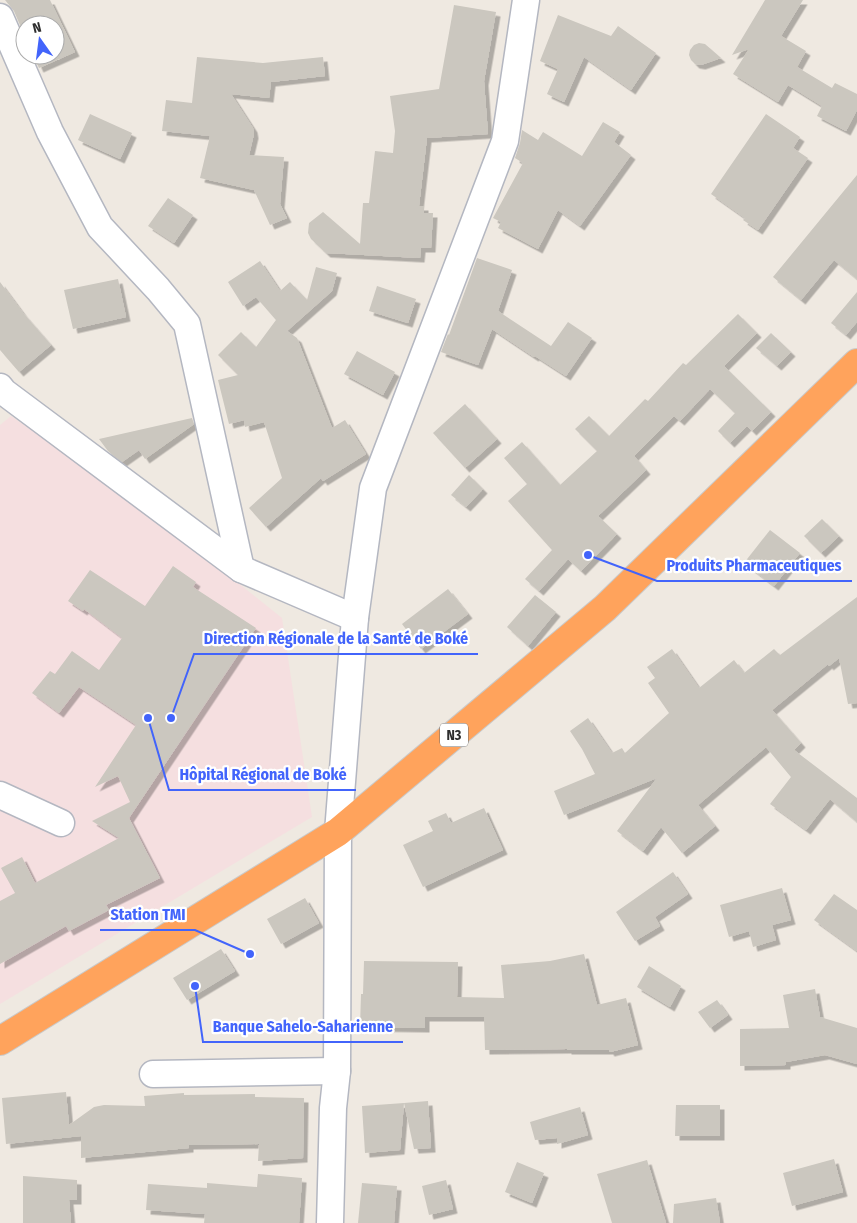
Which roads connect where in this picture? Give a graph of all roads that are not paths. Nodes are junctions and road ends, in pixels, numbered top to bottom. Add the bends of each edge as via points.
1 (526, 0) edge
2 (0, 17) edge
3 (857, 363) edge
4 (1, 392) edge
5 (241, 570) junction
6 (355, 618) junction
7 (0, 795) edge
8 (61, 823) dead end
9 (338, 832) junction
10 (0, 1041) edge
11 (337, 1071) junction
12 (153, 1074) dead end
13 (330, 1223) edge

1 - 6 street via 505,141 373,488
2 - 5 street via 50,132 100,228 187,324
3 - 9 highway, N3 via 605,608
4 - 5 street
5 - 6 street
6 - 9 street
7 - 8 street
9 - 10 highway, N3
9 - 11 street
11 - 12 street
11 - 13 street

